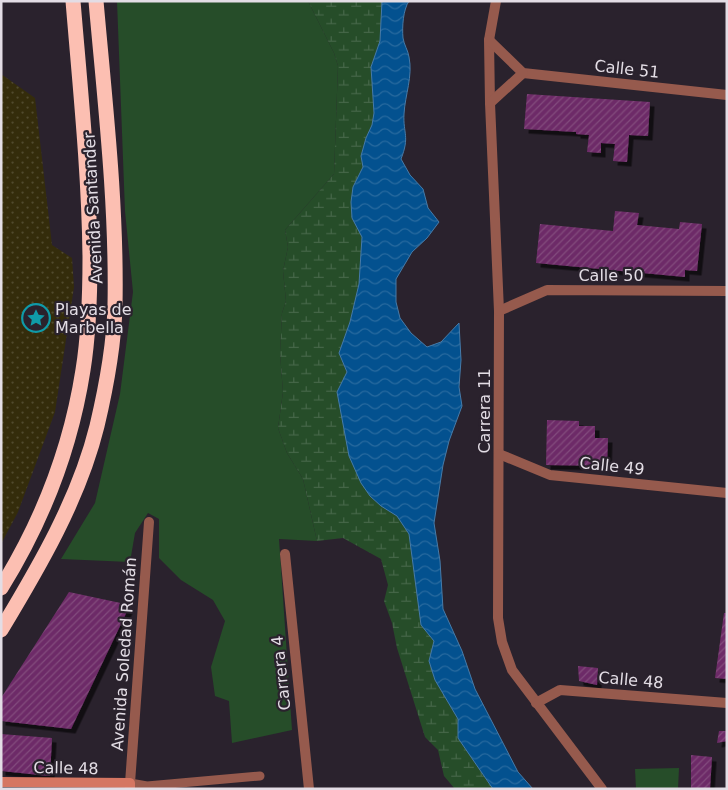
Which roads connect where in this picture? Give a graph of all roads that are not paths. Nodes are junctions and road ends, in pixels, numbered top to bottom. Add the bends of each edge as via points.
1 (73, 1) edge
2 (96, 1) edge
3 (496, 1) edge
4 (489, 40) junction
5 (523, 73) junction
6 (727, 95) edge
7 (490, 103) junction
8 (727, 291) edge
9 (500, 311) junction
10 (499, 454) junction
11 (727, 493) edge
12 (149, 522) dead end
13 (285, 554) dead end
14 (1, 588) edge
15 (1, 630) edge
16 (536, 703) junction
17 (727, 703) edge
18 (260, 776) dead end
19 (1, 782) edge
20 (130, 786) edge
21 (309, 789) edge
22 (602, 789) edge

1 - 14 highway, Avenida Santander via 89,213 90,311 84,369 74,421 58,469 40,516
2 - 15 highway, Avenida Santander via 113,204 115,308 108,372 97,427 80,478 35,574
3 - 4 street, Carrera 11
4 - 5 street
4 - 7 street, Carrera 11
5 - 6 street, Calle 51
5 - 7 street
7 - 9 street, Carrera 11
8 - 9 street, Calle 50 via 547,290
9 - 10 street, Carrera 11
10 - 11 street, Calle 49 via 550,475
10 - 16 street, Carrera 11 via 498,618 512,670
12 - 20 street, Avenida Soledad Román
13 - 21 street, Carrera 4
16 - 17 street, Calle 48 via 560,690
16 - 22 street, Carrera 11
18 - 20 lane
19 - 20 street, Calle 48

